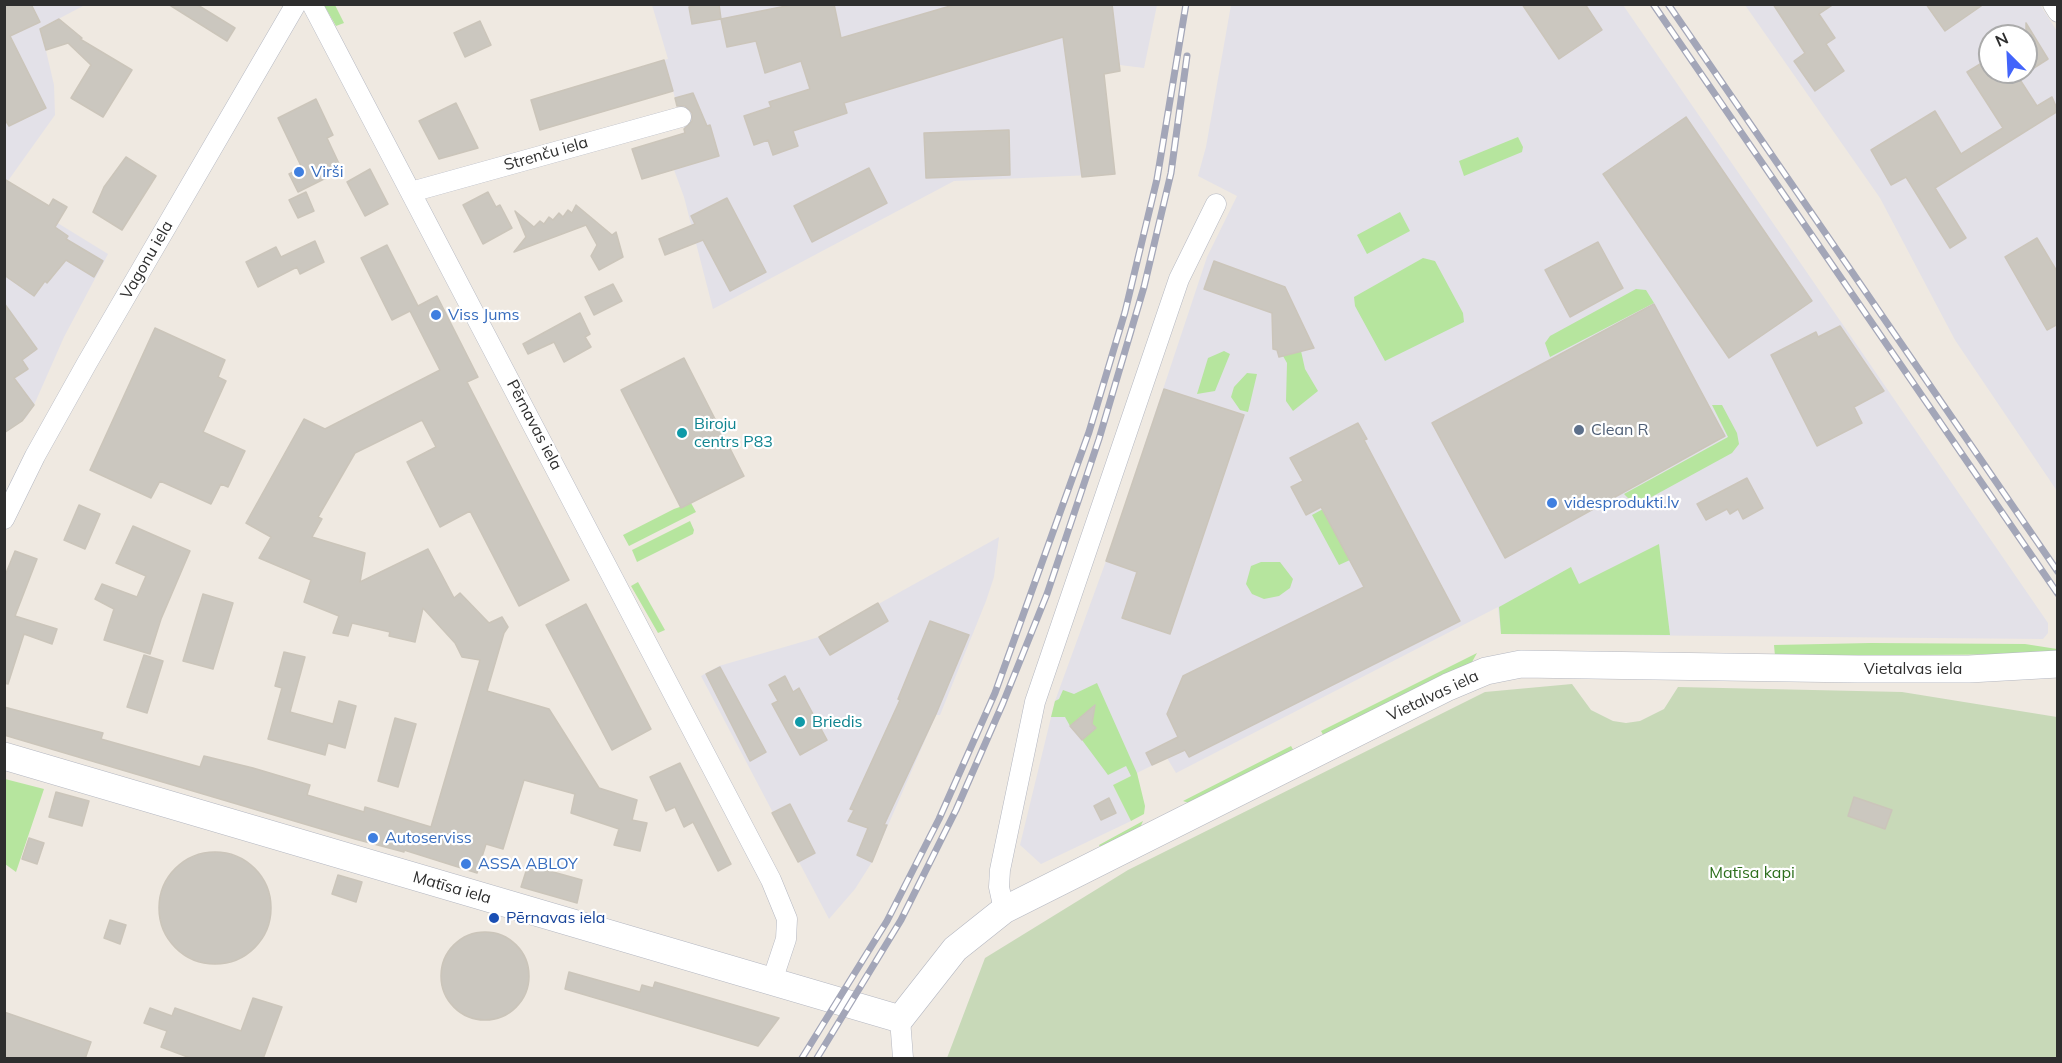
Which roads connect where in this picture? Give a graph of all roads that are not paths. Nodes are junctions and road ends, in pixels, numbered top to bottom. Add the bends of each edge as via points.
1 (296, 4) edge
2 (312, 4) edge
3 (2052, 4) edge
4 (2058, 12) edge
5 (681, 117) dead end
6 (411, 192) junction
7 (1216, 204) dead end
8 (10, 493) edge
9 (4, 519) edge
10 (2058, 664) edge
11 (4, 756) edge
12 (1004, 910) junction
13 (772, 981) junction
14 (900, 1019) junction
15 (903, 1059) edge

1 - 8 street, Vagonu iela
2 - 6 street, Pērnavas iela
3 - 4 street
5 - 6 street, Strenču iela
6 - 13 street, Pērnavas iela via 765,866 785,910 786,939
7 - 12 street via 1179,279 1035,702 1000,870
8 - 9 street, Vagonu iela
10 - 12 street, Vietalvas iela via 1958,669 1592,664 1496,668 1448,687
11 - 13 street, Matīsa iela
12 - 14 street, Vietalvas iela via 955,949
13 - 14 street, Matīsa iela
14 - 15 street

